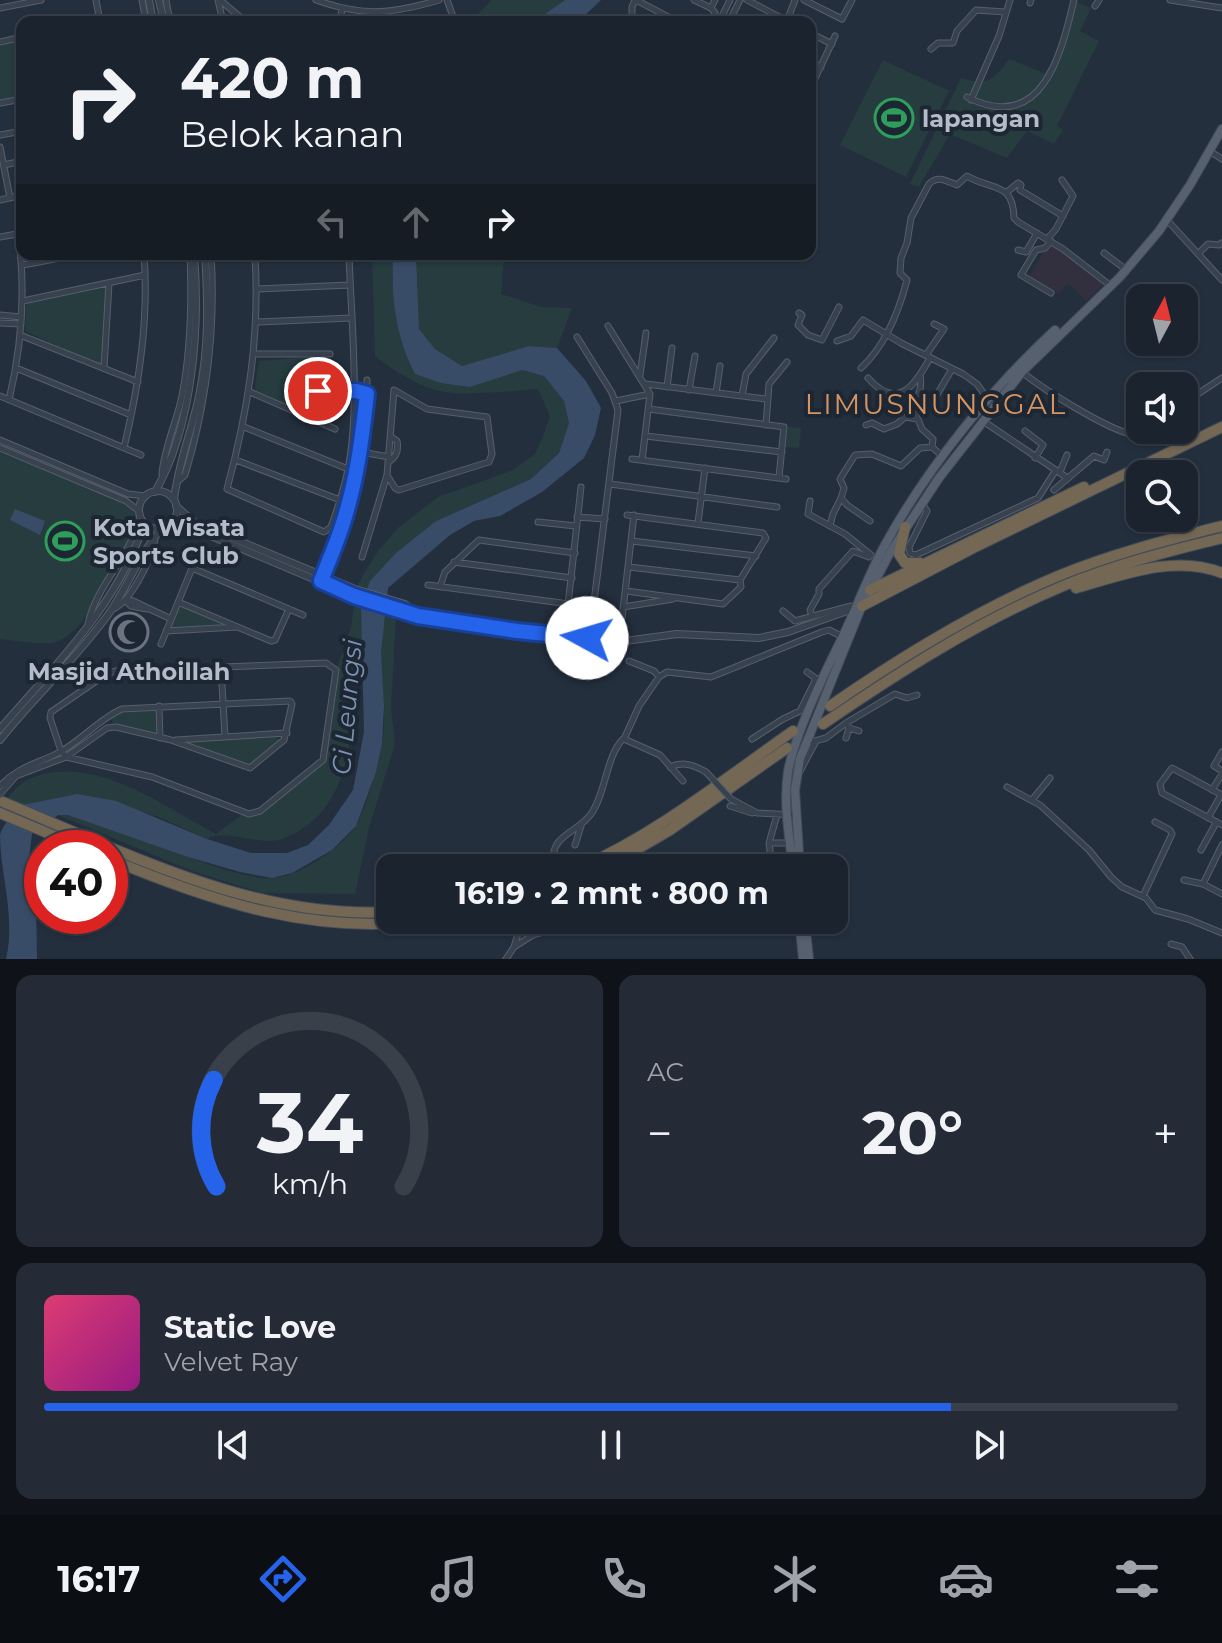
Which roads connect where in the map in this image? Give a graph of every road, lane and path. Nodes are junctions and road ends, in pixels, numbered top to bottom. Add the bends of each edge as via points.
1 (41, 0) edge
2 (219, 0) edge
3 (316, 0) edge
4 (439, 0) edge
5 (636, 0) edge
6 (694, 0) edge
7 (715, 0) edge
8 (747, 0) edge
9 (804, 0) edge
10 (852, 0) edge
11 (1010, 0) edge
12 (1074, 0) edge
13 (1170, 0) edge
14 (1182, 2) edge
15 (0, 8) edge
16 (711, 8) junction
17 (1222, 8) edge
18 (342, 10) junction
19 (1005, 12) junction
20 (239, 16) edge
21 (340, 16) edge
22 (667, 16) edge
23 (714, 16) edge
24 (777, 16) edge
25 (816, 36) edge
26 (835, 36) dead end
27 (832, 44) junction
28 (931, 49) dead end
29 (816, 65) edge
30 (821, 67) junction
31 (816, 77) edge
32 (1222, 129) edge
33 (0, 147) edge
34 (1211, 152) junction
35 (1222, 159) edge
36 (16, 162) edge
37 (4, 165) junction
38 (1062, 180) dead end
39 (1007, 192) junction
40 (16, 196) edge
41 (10, 198) junction
42 (0, 200) edge
43 (1063, 216) junction
44 (1167, 220) junction
45 (1037, 233) junction
46 (1049, 240) junction
47 (1222, 243) edge
48 (1018, 250) dead end
49 (1104, 253) dead end
50 (1198, 254) junction
51 (23, 260) edge
52 (49, 260) edge
53 (144, 260) edge
54 (192, 260) edge
55 (193, 260) edge
56 (206, 260) edge
57 (211, 260) edge
58 (255, 260) edge
59 (349, 260) edge
60 (23, 265) junction
61 (1126, 270) junction
62 (145, 275) junction
63 (1222, 280) edge
64 (196, 281) junction
65 (109, 283) junction
66 (350, 285) junction
67 (1111, 286) junction
68 (191, 288) junction
69 (257, 289) junction
70 (210, 292) junction
71 (1051, 293) dead end
72 (23, 301) junction
73 (839, 307) dead end
74 (799, 313) dead end
75 (0, 315) edge
76 (351, 318) junction
77 (21, 320) junction
78 (258, 322) junction
79 (0, 323) edge
80 (934, 324) dead end
81 (608, 326) dead end
82 (646, 333) dead end
83 (885, 333) junction
84 (20, 335) junction
85 (577, 337) dead end
86 (774, 338) dead end
87 (837, 341) dead end
88 (672, 348) dead end
89 (255, 354) junction
90 (318, 354) junction
91 (330, 354) dead end
92 (695, 356) dead end
93 (928, 356) junction
94 (787, 362) dead end
95 (720, 366) dead end
96 (16, 368) junction
97 (104, 368) junction
98 (861, 368) dead end
99 (952, 369) junction
100 (1020, 370) junction
101 (920, 375) junction
102 (640, 377) junction
103 (868, 378) dead end
104 (1222, 378) edge
105 (367, 380) dead end
106 (138, 382) junction
107 (319, 382) junction
108 (646, 384) junction
109 (667, 387) junction
110 (354, 390) junction
111 (689, 390) junction
112 (318, 391) junction
113 (250, 392) junction
114 (716, 393) junction
115 (367, 394) junction
116 (650, 394) junction
117 (1198, 394) edge
118 (0, 396) edge
119 (742, 396) junction
120 (935, 398) dead end
121 (766, 399) junction
122 (9, 400) junction
123 (616, 401) junction
124 (183, 402) junction
125 (992, 403) junction
126 (649, 409) junction
127 (131, 415) junction
128 (918, 419) junction
129 (316, 420) junction
130 (983, 421) junction
131 (1222, 421) edge
132 (766, 425) junction
133 (866, 425) dead end
134 (244, 427) junction
135 (1222, 427) edge
136 (335, 429) dead end
137 (1025, 431) dead end
138 (1126, 432) edge
139 (646, 436) junction
140 (0, 440) edge
141 (932, 447) junction
142 (0, 448) edge
143 (124, 448) junction
144 (361, 452) junction
145 (782, 452) junction
146 (1107, 452) dead end
147 (141, 455) dead end
148 (1067, 455) dead end
149 (943, 457) junction
150 (1035, 458) junction
151 (632, 459) dead end
152 (236, 460) junction
153 (388, 460) junction
154 (642, 460) junction
155 (705, 468) junction
156 (348, 469) junction
157 (1058, 471) junction
158 (387, 475) junction
159 (1066, 477) junction
160 (610, 484) junction
161 (581, 487) dead end
162 (1054, 490) dead end
163 (155, 492) junction
164 (146, 496) junction
165 (702, 496) junction
166 (841, 498) junction
167 (340, 500) junction
168 (810, 501) dead end
169 (175, 503) junction
170 (922, 503) junction
171 (777, 507) dead end
172 (140, 514) junction
173 (577, 517) junction
174 (605, 519) junction
175 (870, 521) dead end
176 (538, 522) dead end
177 (144, 523) junction
178 (698, 523) junction
179 (1222, 524) edge
180 (576, 526) junction
181 (830, 526) junction
182 (166, 527) junction
183 (905, 527) junction
184 (156, 536) junction
185 (1222, 538) edge
186 (632, 541) junction
187 (884, 546) junction
188 (575, 553) junction
189 (197, 556) dead end
190 (756, 556) junction
191 (362, 557) dead end
192 (873, 557) junction
193 (930, 560) junction
194 (454, 562) junction
195 (629, 567) junction
196 (192, 568) junction
197 (1222, 573) edge
198 (322, 578) junction
199 (572, 578) junction
200 (740, 580) junction
201 (428, 585) dead end
202 (440, 587) junction
203 (867, 589) junction
204 (626, 591) junction
205 (674, 599) junction
206 (126, 600) junction
207 (1030, 601) junction
208 (178, 602) junction
209 (569, 604) junction
210 (855, 606) junction
211 (623, 607) junction
212 (112, 609) junction
213 (289, 609) junction
214 (783, 611) dead end
215 (567, 614) dead end
216 (303, 615) dead end
217 (622, 618) dead end
218 (171, 619) junction
219 (846, 619) junction
220 (812, 620) junction
221 (88, 625) junction
222 (239, 627) junction
223 (166, 631) junction
224 (839, 635) junction
225 (591, 638) junction
226 (161, 644) dead end
227 (833, 655) junction
228 (629, 661) dead end
229 (221, 667) junction
230 (807, 672) dead end
231 (824, 676) junction
232 (659, 677) junction
233 (815, 681) junction
234 (917, 695) dead end
235 (222, 704) junction
236 (159, 706) junction
237 (830, 706) dead end
238 (112, 713) junction
239 (823, 724) dead end
240 (847, 725) junction
241 (116, 727) junction
242 (0, 729) edge
243 (793, 731) dead end
244 (859, 731) dead end
245 (287, 733) junction
246 (225, 737) junction
247 (160, 738) junction
248 (846, 738) dead end
249 (624, 739) junction
250 (752, 739) dead end
251 (0, 740) edge
252 (171, 740) junction
253 (811, 743) junction
254 (787, 748) dead end
255 (1222, 752) edge
256 (64, 754) junction
257 (670, 767) junction
258 (1222, 773) edge
259 (1050, 778) dead end
260 (683, 781) dead end
261 (0, 786) edge
262 (1007, 787) dead end
263 (1212, 790) junction
264 (1221, 795) edge
265 (1032, 800) junction
266 (1, 803) edge
267 (786, 815) junction
268 (1208, 819) junction
269 (583, 822) junction
270 (1155, 822) dead end
271 (1219, 824) edge
272 (57, 830) edge
273 (769, 843) junction
274 (790, 843) junction
275 (575, 845) dead end
276 (1222, 845) edge
277 (1201, 850) dead end
278 (555, 854) edge
279 (608, 854) edge
280 (629, 854) edge
281 (770, 854) edge
282 (791, 854) edge
283 (796, 854) edge
284 (128, 857) edge
285 (128, 866) edge
286 (1184, 880) dead end
287 (1203, 884) junction
288 (1222, 894) edge
289 (1143, 896) junction
290 (376, 912) edge
291 (376, 922) edge
292 (1222, 933) edge
293 (518, 934) edge
294 (537, 934) edge
295 (802, 934) edge
296 (805, 934) edge
297 (1171, 944) dead end
298 (514, 947) junction
299 (506, 959) edge
300 (806, 959) edge
301 (1190, 959) edge

1 - 15 street
2 - 20 street
3 - 18 street
4 - 18 street via 401,11
5 - 22 street
6 - 16 street
7 - 16 street
8 - 24 street
9 - 10 street via 842,19
11 - 19 street
12 - 19 street via 1052,72 1033,97 999,108 969,98
13 - 14 street
14 - 17 street
16 - 23 street
18 - 21 street
19 - 28 street via 976,10 953,43
25 - 27 street
26 - 27 street
27 - 30 street
29 - 30 street
30 - 31 street
32 - 34 main road
33 - 37 street
34 - 35 street
34 - 44 main road
36 - 37 street
37 - 41 street
38 - 43 street via 1073,194
39 - 43 street via 1018,183 1021,191
39 - 45 street via 1014,201 1014,218
39 - 83 street via 967,176 960,185 940,179 929,184 911,218 899,265 907,280
40 - 41 street
41 - 42 street
43 - 46 street
44 - 50 street
44 - 61 main road
45 - 46 street
45 - 48 street via 1026,252
46 - 67 street
46 - 71 street via 1036,250 1021,276
47 - 50 street via 1208,244
49 - 61 street
50 - 63 street
51 - 60 street
52 - 60 street
53 - 62 street
54 - 68 street
55 - 64 street
56 - 70 street
57 - 70 street
58 - 69 street
59 - 66 street
60 - 72 street
61 - 67 main road
62 - 65 street
62 - 106 street
64 - 68 street
64 - 124 street via 195,335
65 - 72 street
65 - 97 street
66 - 69 street
66 - 76 street
67 - 100 main road
68 - 124 street
69 - 78 street
70 - 169 street via 201,402
72 - 77 street
73 - 74 street via 822,340 798,325
75 - 77 street
76 - 78 street
76 - 110 street
77 - 79 street
77 - 84 street
78 - 89 street
80 - 93 street via 944,329
81 - 102 street
82 - 102 street
83 - 87 street via 863,320 855,332
83 - 93 street
83 - 98 street
84 - 96 street
84 - 97 street
85 - 123 street
86 - 119 street via 746,374
88 - 109 street
89 - 90 street
89 - 113 street
90 - 91 street
90 - 107 street
92 - 111 street
93 - 99 street
93 - 101 street
94 - 121 street via 771,381
95 - 114 street
96 - 122 street
96 - 127 street
97 - 106 street
99 - 120 street
99 - 125 street via 977,384
100 - 125 main road
100 - 138 street
101 - 103 street via 910,389 898,394
101 - 128 street via 922,387 914,407
102 - 108 street
104 - 117 street
105 - 115 street
106 - 127 street
107 - 110 street
107 - 112 street
108 - 109 street
108 - 116 street
109 - 111 street
110 - 112 street
110 - 115 street
110 - 156 street
111 - 114 street
112 - 129 street
113 - 129 street
113 - 134 street
114 - 119 street
115 - 144 street
116 - 123 street
116 - 126 street
118 - 122 street
119 - 121 street
121 - 132 street
122 - 143 street
123 - 160 street
124 - 163 street
125 - 130 main road
125 - 149 main road
126 - 132 street
126 - 139 street
127 - 143 street
128 - 133 street via 905,417 884,429
128 - 141 street via 933,439
129 - 136 street
130 - 150 street
130 - 170 main road
131 - 193 highway
132 - 145 street via 784,427
134 - 152 street
134 - 156 street
135 - 210 highway
137 - 150 street via 1043,445
139 - 145 street
139 - 154 street
140 - 164 street via 128,494
141 - 149 street
141 - 166 street via 920,448 897,466 872,454 855,455 840,479
142 - 172 street via 126,501
143 - 147 street
144 - 153 street
144 - 198 street
145 - 155 street via 782,478
146 - 159 street via 1104,460 1094,456
148 - 157 street
149 - 187 main road
150 - 157 street
151 - 154 street
152 - 167 street
152 - 167 street via 228,491 322,532 331,527
153 - 158 street
153 - 158 street via 398,448 391,437 394,390 427,409 486,415 489,462 399,490
154 - 155 street
155 - 165 street
156 - 167 street
157 - 159 street
157 - 170 street via 1038,498 913,555 910,541 927,511
158 - 191 street
159 - 162 street
160 - 165 street
160 - 174 street
161 - 173 street
163 - 164 street
163 - 169 street via 166,493
164 - 172 street
165 - 171 street
165 - 178 street
166 - 175 street
166 - 181 street
168 - 181 street via 808,514
169 - 182 street via 176,517
169 - 198 street via 194,522
170 - 183 main road
172 - 177 street
172 - 221 street via 131,544 92,608
173 - 174 street
173 - 180 street
174 - 225 street
176 - 180 street
177 - 182 street
177 - 221 street via 131,559
178 - 186 street via 631,515
178 - 190 street via 763,533 766,538
179 - 237 highway via 1060,576 991,607
180 - 188 street
181 - 192 street
182 - 184 street
182 - 198 street via 192,528
183 - 193 highway via 898,548 901,559 912,564
183 - 203 main road
184 - 206 street
184 - 212 street
185 - 207 highway via 1109,570
186 - 190 street
186 - 195 street
187 - 192 main road
187 - 203 main road
188 - 194 street via 484,539
188 - 199 street
189 - 196 street
190 - 200 street
192 - 210 main road
192 - 220 street via 853,551 846,558 821,587 810,610
193 - 203 highway
194 - 199 street
194 - 202 street
195 - 200 street
195 - 204 street
196 - 208 street
196 - 213 street
197 - 207 highway via 1187,564 1149,568
198 - 225 street via 418,616
199 - 209 street
200 - 205 street via 738,590 723,604
201 - 202 street
202 - 209 street
203 - 210 main road
204 - 205 street
204 - 211 street
205 - 211 street
206 - 212 street
206 - 218 street
207 - 239 highway via 920,659
208 - 218 street
208 - 222 street
209 - 215 street
210 - 219 main road
210 - 220 street
210 - 227 main road
210 - 253 main road
211 - 217 street
212 - 251 street
213 - 216 street
213 - 222 street via 274,640
214 - 220 street via 795,621
218 - 223 street
219 - 220 street
219 - 224 main road
220 - 225 street via 759,638
221 - 242 street
222 - 223 street
223 - 226 street
224 - 227 main road
224 - 232 street via 822,632 711,677 667,672
227 - 231 main road
228 - 232 street
229 - 235 street
229 - 256 street via 108,673 51,712
229 - 256 street via 326,663 336,670 323,760 260,811 244,813 152,777
230 - 233 street
231 - 233 street
231 - 267 main road via 793,752
232 - 249 street
233 - 250 street via 800,711
234 - 240 street via 895,694
235 - 236 street
235 - 245 street via 290,701
235 - 246 street
236 - 238 street
236 - 247 street
238 - 241 street
238 - 256 street
240 - 244 street
240 - 248 street
240 - 253 street
241 - 247 street
241 - 256 street
243 - 279 highway
245 - 246 street
245 - 252 street via 255,765 245,768
246 - 252 street
247 - 252 street
249 - 257 street via 654,751
249 - 269 street
253 - 267 main road
254 - 280 highway
255 - 258 street via 1214,766
256 - 261 street via 19,769
256 - 266 street via 16,776
257 - 260 street
257 - 267 street, bridge via 681,763 706,772 730,803 757,813
258 - 263 street
259 - 265 street
262 - 265 street
263 - 264 street
263 - 268 street via 1172,768 1160,784 1162,793
264 - 268 street
265 - 289 street via 1122,887
266 - 272 highway
267 - 273 street
267 - 274 main road
267 - 283 main road
268 - 271 street
269 - 275 street
269 - 278 street via 561,839
270 - 289 street via 1172,834
271 - 277 street
273 - 274 street
273 - 281 street
274 - 282 main road
276 - 287 street
284 - 290 highway via 264,901
285 - 291 highway via 210,898 262,911 343,923
286 - 287 street
287 - 288 street
289 - 292 street via 1160,912
293 - 298 street
294 - 298 street
295 - 300 main road
296 - 300 main road
297 - 301 street via 1182,947
298 - 299 street

